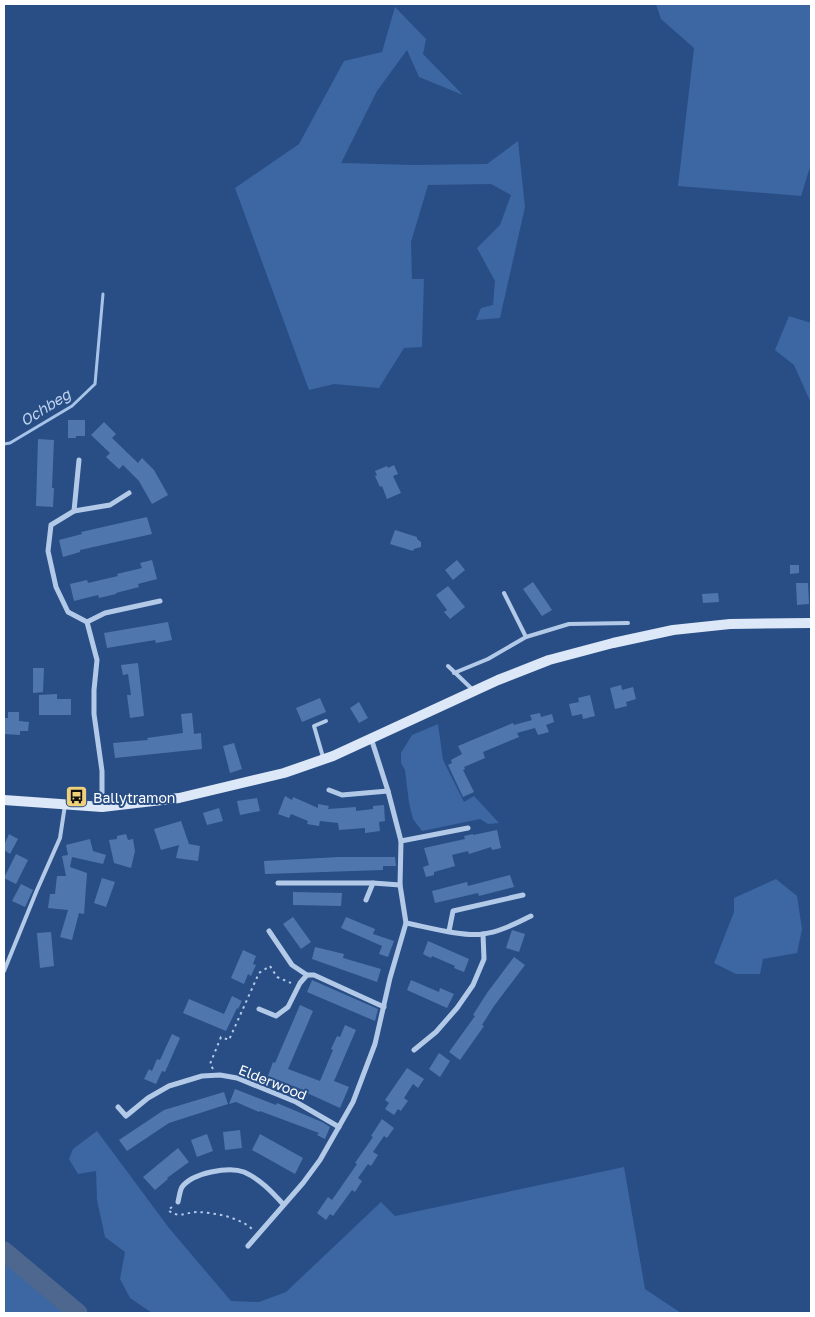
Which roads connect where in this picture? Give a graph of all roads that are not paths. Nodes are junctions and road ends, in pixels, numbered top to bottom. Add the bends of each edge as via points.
1 (79, 460) dead end
2 (129, 493) dead end
3 (74, 511) junction
4 (504, 593) dead end
5 (160, 601) dead end
6 (87, 622) junction
7 (811, 622) edge
8 (628, 623) dead end
9 (526, 637) junction
10 (448, 666) dead end
11 (454, 673) junction
12 (474, 691) junction
13 (326, 721) dead end
14 (371, 738) junction
15 (323, 760) junction
16 (329, 790) dead end
17 (388, 791) junction
18 (4, 800) edge
19 (65, 805) junction
20 (102, 808) junction
21 (468, 828) dead end
22 (401, 841) junction
23 (278, 883) dead end
24 (374, 883) junction
25 (400, 885) junction
26 (523, 896) dead end
27 (366, 900) dead end
28 (531, 916) dead end
29 (406, 923) junction
30 (269, 931) dead end
31 (449, 931) junction
32 (483, 934) junction
33 (4, 971) edge
34 (307, 975) junction
35 (384, 1007) junction
36 (259, 1009) dead end
37 (414, 1050) dead end
38 (118, 1107) dead end
39 (339, 1127) junction
40 (178, 1202) road end
41 (283, 1204) junction
42 (248, 1246) dead end

1 - 3 street
2 - 3 street via 110,505
3 - 6 street via 51,525 48,551 56,587 68,612
4 - 9 lane
5 - 6 street via 105,613
6 - 20 street via 97,660 94,714 102,771
7 - 12 main road via 730,624 673,630 548,660
8 - 9 lane via 569,624
9 - 11 lane via 488,659
10 - 11 lane
11 - 12 lane
12 - 14 main road
13 - 15 lane via 314,726
14 - 15 main road
14 - 17 street
15 - 20 main road via 284,773 179,798
16 - 17 street via 342,795
17 - 22 street
18 - 19 main road
19 - 20 main road
19 - 33 lane via 60,838
21 - 22 street
22 - 25 street
23 - 24 street
24 - 25 street
24 - 27 street
25 - 29 street
26 - 31 street via 453,912
28 - 32 street
29 - 31 street
29 - 35 street
30 - 34 street via 292,965
31 - 32 street
32 - 37 street via 484,959 473,984 436,1032
34 - 35 street via 314,975
34 - 36 street via 288,1007 276,1016
35 - 39 street via 366,1070
38 - 39 street, Elderwood via 126,1116 169,1086 216,1075 237,1078 296,1102
39 - 41 street via 304,1183
40 - 41 street via 182,1187 196,1176 214,1171 243,1171 265,1185
41 - 42 street

